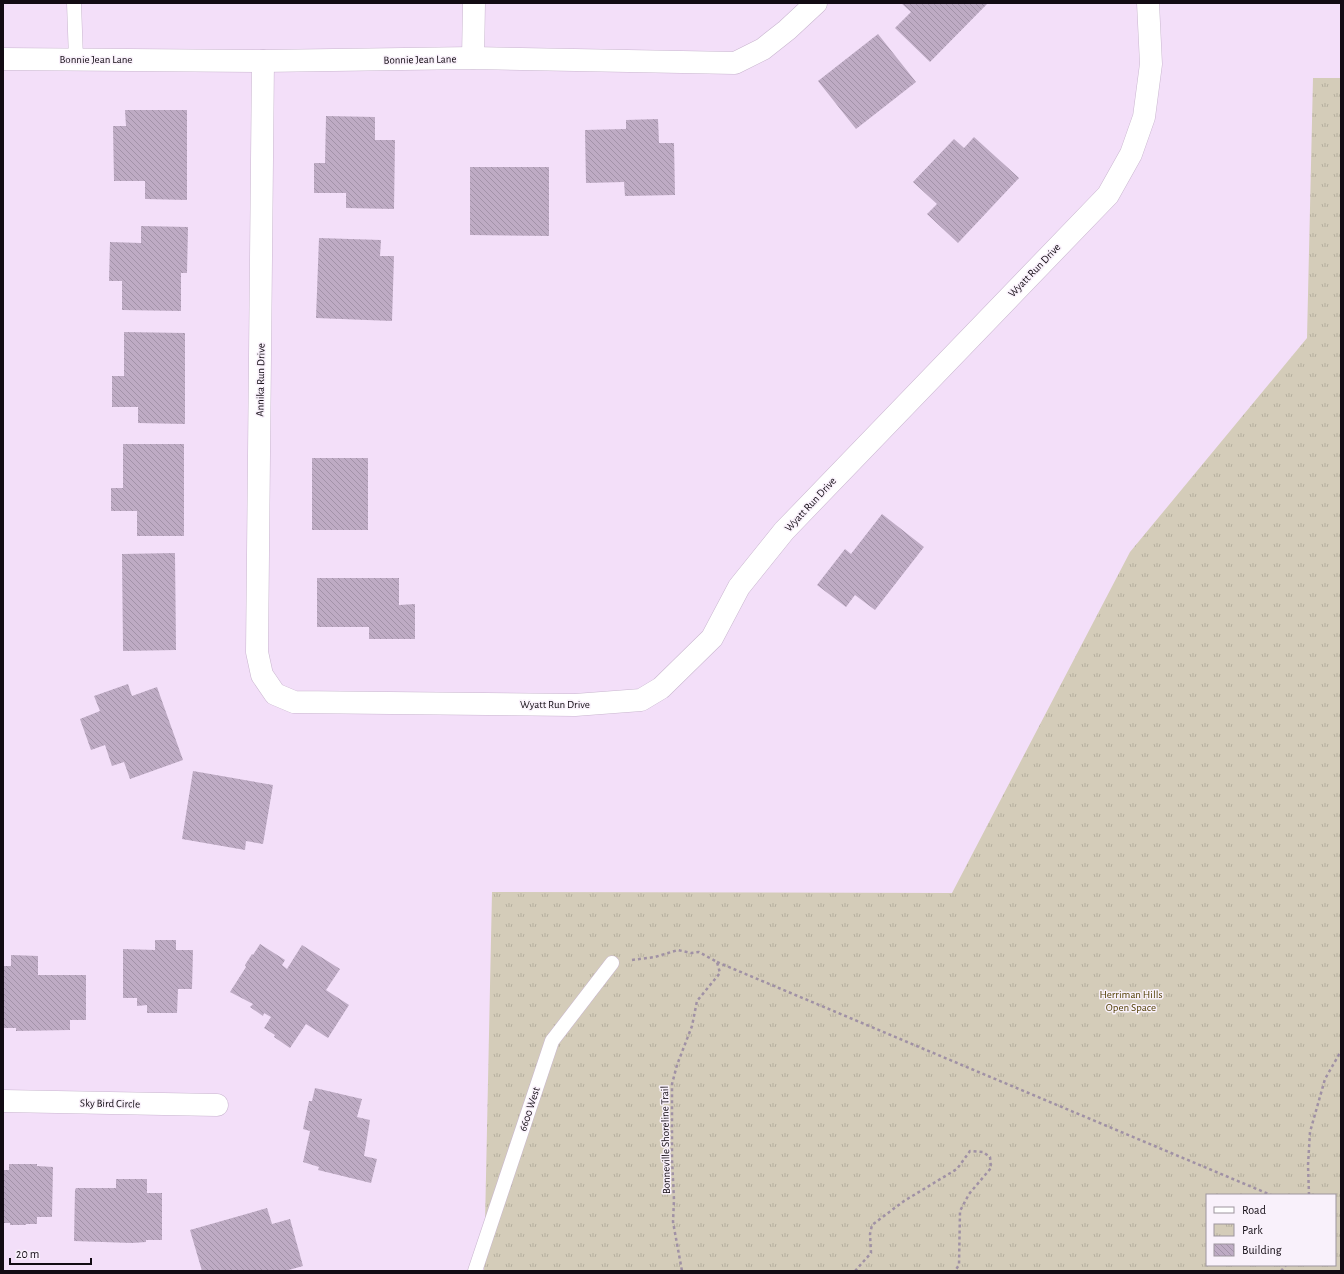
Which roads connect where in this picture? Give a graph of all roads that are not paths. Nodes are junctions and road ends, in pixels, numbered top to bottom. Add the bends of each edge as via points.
1 (74, 3) edge
2 (474, 3) edge
3 (816, 3) edge
4 (1148, 3) edge
5 (473, 58) junction
6 (3, 59) edge
7 (76, 59) junction
8 (263, 60) junction
9 (275, 694) joint
10 (612, 962) road end
11 (3, 1101) edge
12 (217, 1106) dead end
13 (475, 1271) edge

1 - 7 lane
2 - 5 street
3 - 5 street, Bonnie Jean Lane via 788,30 763,49 735,63
4 - 9 street, Wyatt Run Drive via 1151,64 1144,116 1131,154 1108,195 784,531 739,586 712,638 661,688 641,700 575,705 294,702
5 - 8 street, Bonnie Jean Lane
6 - 7 street, Bonnie Jean Lane
7 - 8 street, Bonnie Jean Lane
8 - 9 street, Annika Run Drive via 257,652 262,675
10 - 13 lane, 6600 West via 552,1041
11 - 12 street, Sky Bird Circle

